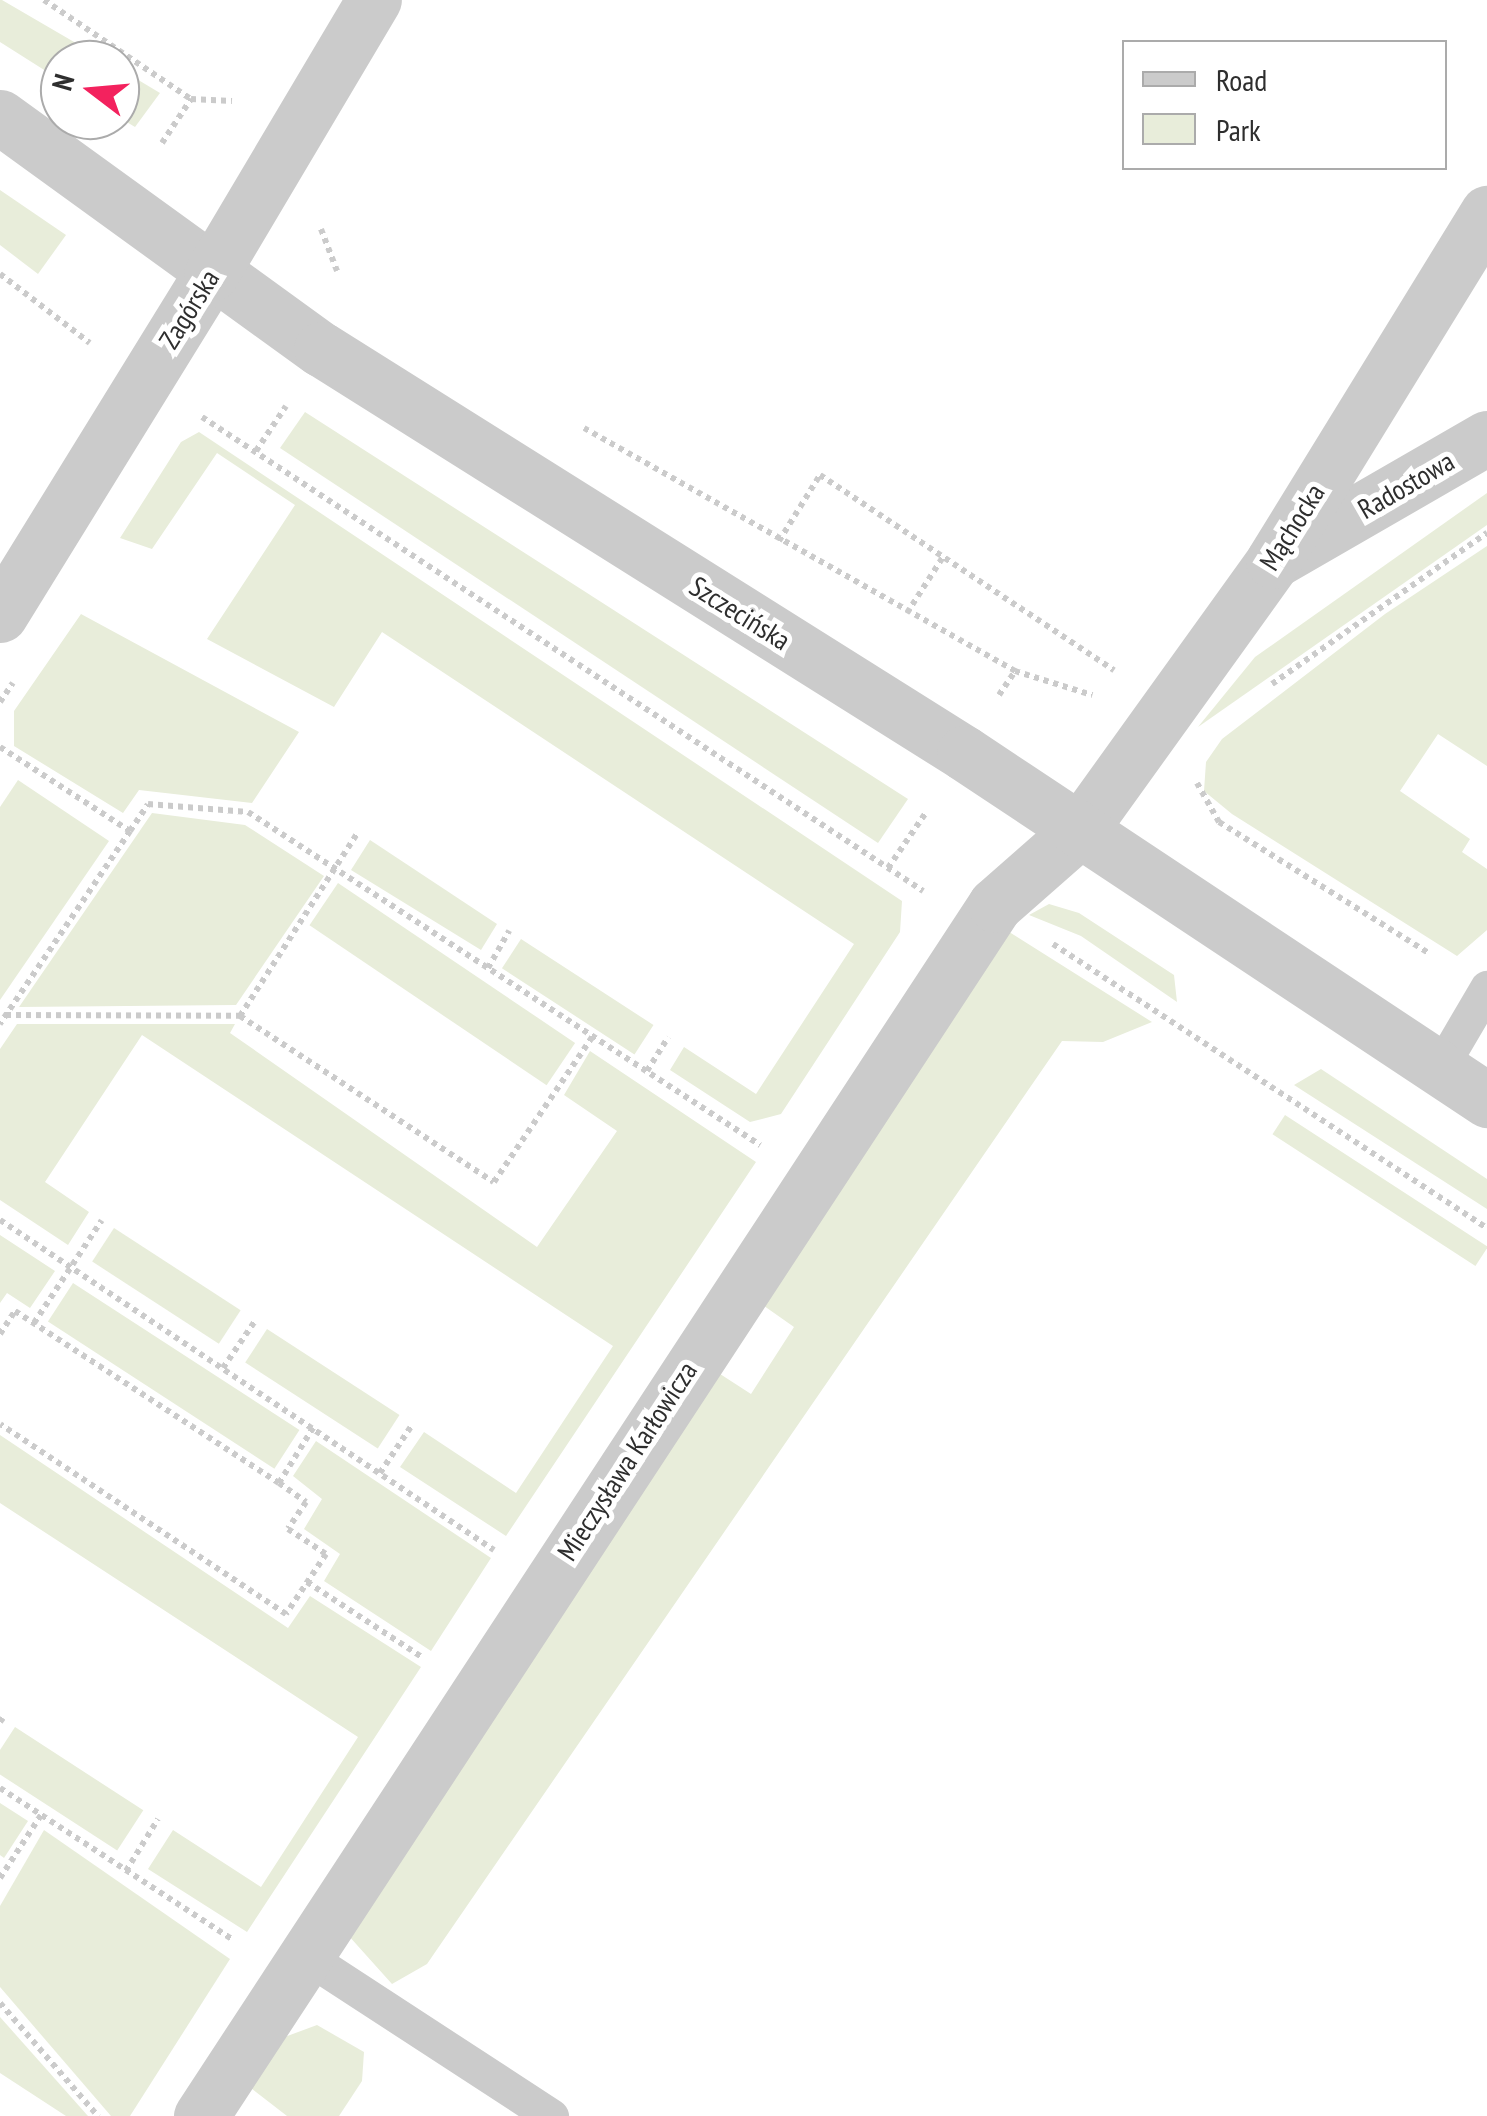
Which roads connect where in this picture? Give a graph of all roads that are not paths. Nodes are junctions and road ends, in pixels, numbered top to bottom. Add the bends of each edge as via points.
1 (374, 0) edge
2 (0, 117) edge
3 (1487, 213) edge
4 (211, 274) junction
5 (1487, 438) edge
6 (1273, 561) junction
7 (0, 615) edge
8 (1080, 830) junction
9 (1487, 988) edge
10 (1440, 1068) junction
11 (1487, 1100) edge
12 (304, 1955) junction
13 (201, 2116) edge
14 (551, 2116) edge

1 - 4 street, Zagórska
2 - 4 street, Szczecińska
3 - 6 street, Mąchocka
4 - 7 street, Zagórska
4 - 8 street, Szczecińska
5 - 6 street, Radostowa
6 - 8 street, Mąchocka
8 - 10 street, Szczecińska
8 - 12 street, Mieczysława Karłowicza via 994,905
9 - 10 lane
10 - 11 street, Szczecińska
12 - 13 street, Mieczysława Karłowicza
12 - 14 lane

